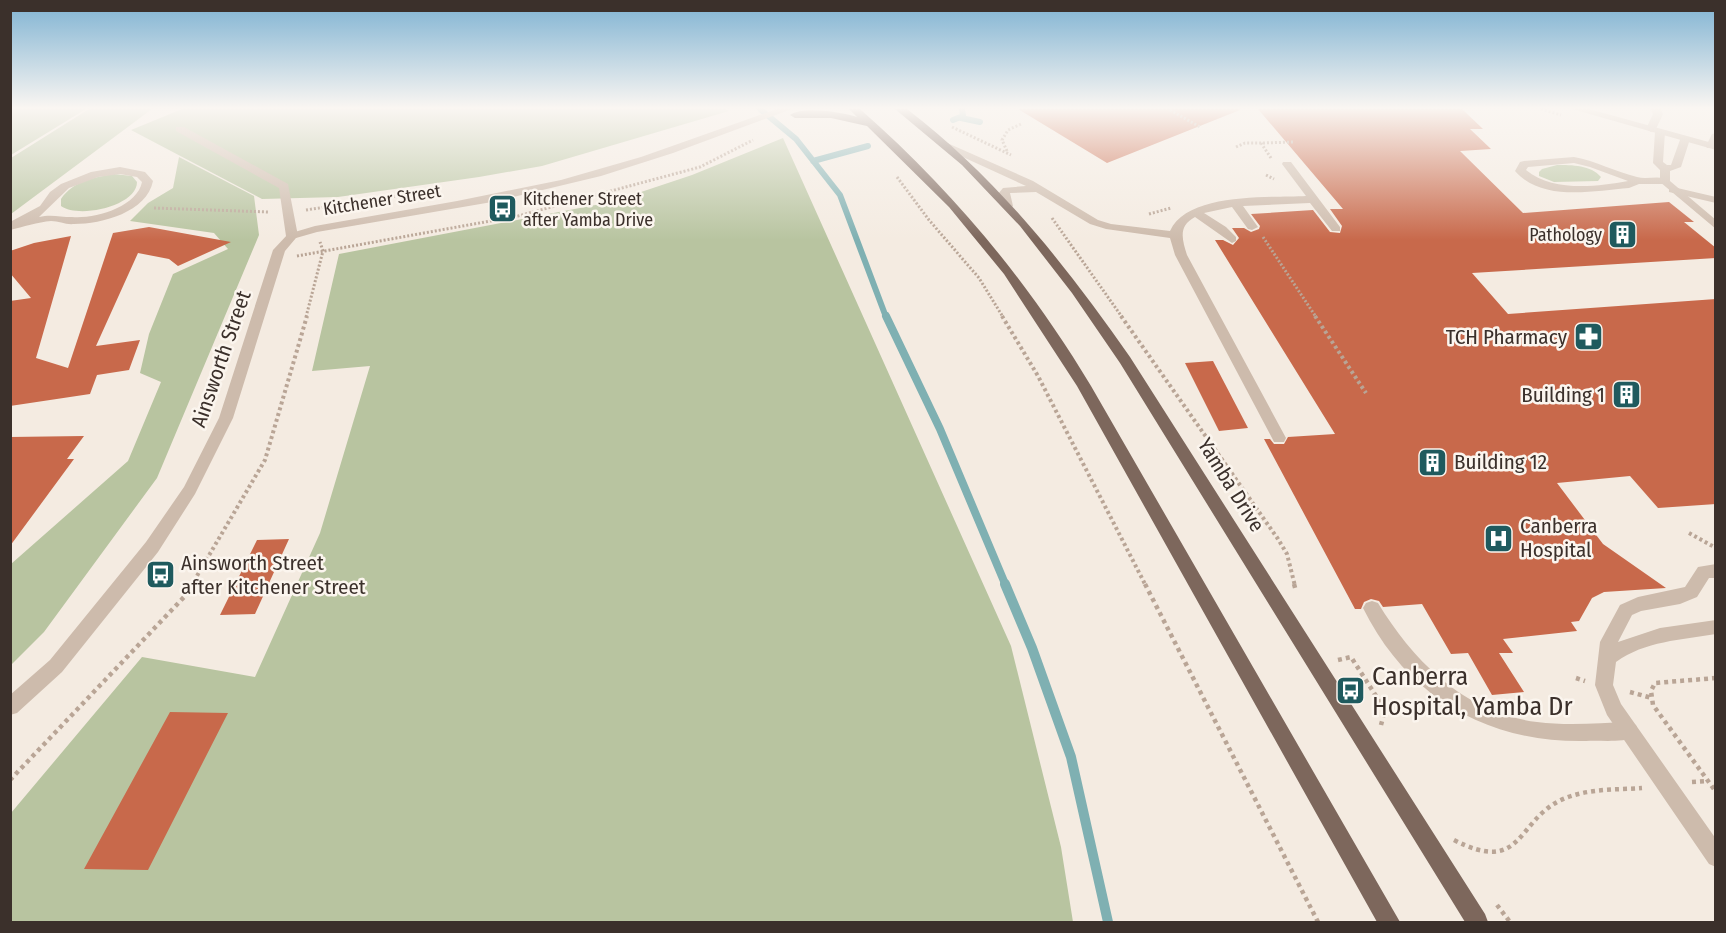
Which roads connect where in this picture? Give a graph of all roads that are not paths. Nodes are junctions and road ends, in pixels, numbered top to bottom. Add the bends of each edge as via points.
1 (223, 153) edge
2 (664, 153) edge
3 (904, 153) edge
4 (953, 153) edge
5 (962, 153) edge
6 (1657, 153) edge
7 (1681, 153) edge
8 (1287, 164) dead end
9 (1665, 169) junction
10 (1637, 181) junction
11 (1664, 181) junction
12 (1035, 189) junction
13 (1673, 190) junction
14 (1314, 200) junction
15 (1716, 200) edge
16 (1236, 205) junction
17 (46, 206) junction
18 (1007, 206) junction
19 (1195, 212) junction
20 (54, 218) junction
21 (12, 226) edge
22 (1716, 226) edge
23 (1252, 227) dead end
24 (1336, 229) dead end
25 (1176, 235) junction
26 (292, 236) junction
27 (1232, 239) dead end
28 (1278, 438) dead end
29 (1716, 571) edge
30 (1372, 608) dead end
31 (1716, 627) edge
32 (1609, 657) junction
33 (10, 707) edge
34 (1629, 731) junction
35 (1716, 857) edge
36 (1389, 922) edge
37 (1477, 922) edge

1 - 26 street via 284,186
2 - 26 street, Kitchener Street via 598,174 493,199
3 - 36 main road via 954,203 1039,312
4 - 18 main road, Yamba Drive
5 - 12 street
6 - 9 street via 1658,163
7 - 9 street via 1676,167
8 - 14 street
9 - 11 street
10 - 10 street via 1574,160 1524,164 1520,171 1537,184 1555,188
10 - 11 street
11 - 13 street
12 - 18 street via 1006,190
12 - 25 street via 1102,225
13 - 15 street
13 - 22 street
14 - 16 street
14 - 24 street
16 - 19 street
16 - 23 street
17 - 20 street
17 - 20 street via 59,190 87,177 120,171 143,176 148,185 145,193 123,209 90,219
17 - 21 street
18 - 37 main road, Yamba Drive via 1077,290 1125,360
19 - 25 street via 1181,222
19 - 27 street
20 - 21 street
25 - 28 street via 1181,255
26 - 33 street, Ainsworth Street via 279,250 226,418 190,490 152,547 56,666
29 - 32 street via 1704,572 1691,592 1680,597 1638,604 1626,610 1609,642
30 - 34 street via 1385,632 1418,672 1462,706 1529,729
31 - 32 street via 1654,638 1619,649
32 - 34 street via 1604,685
34 - 35 street

